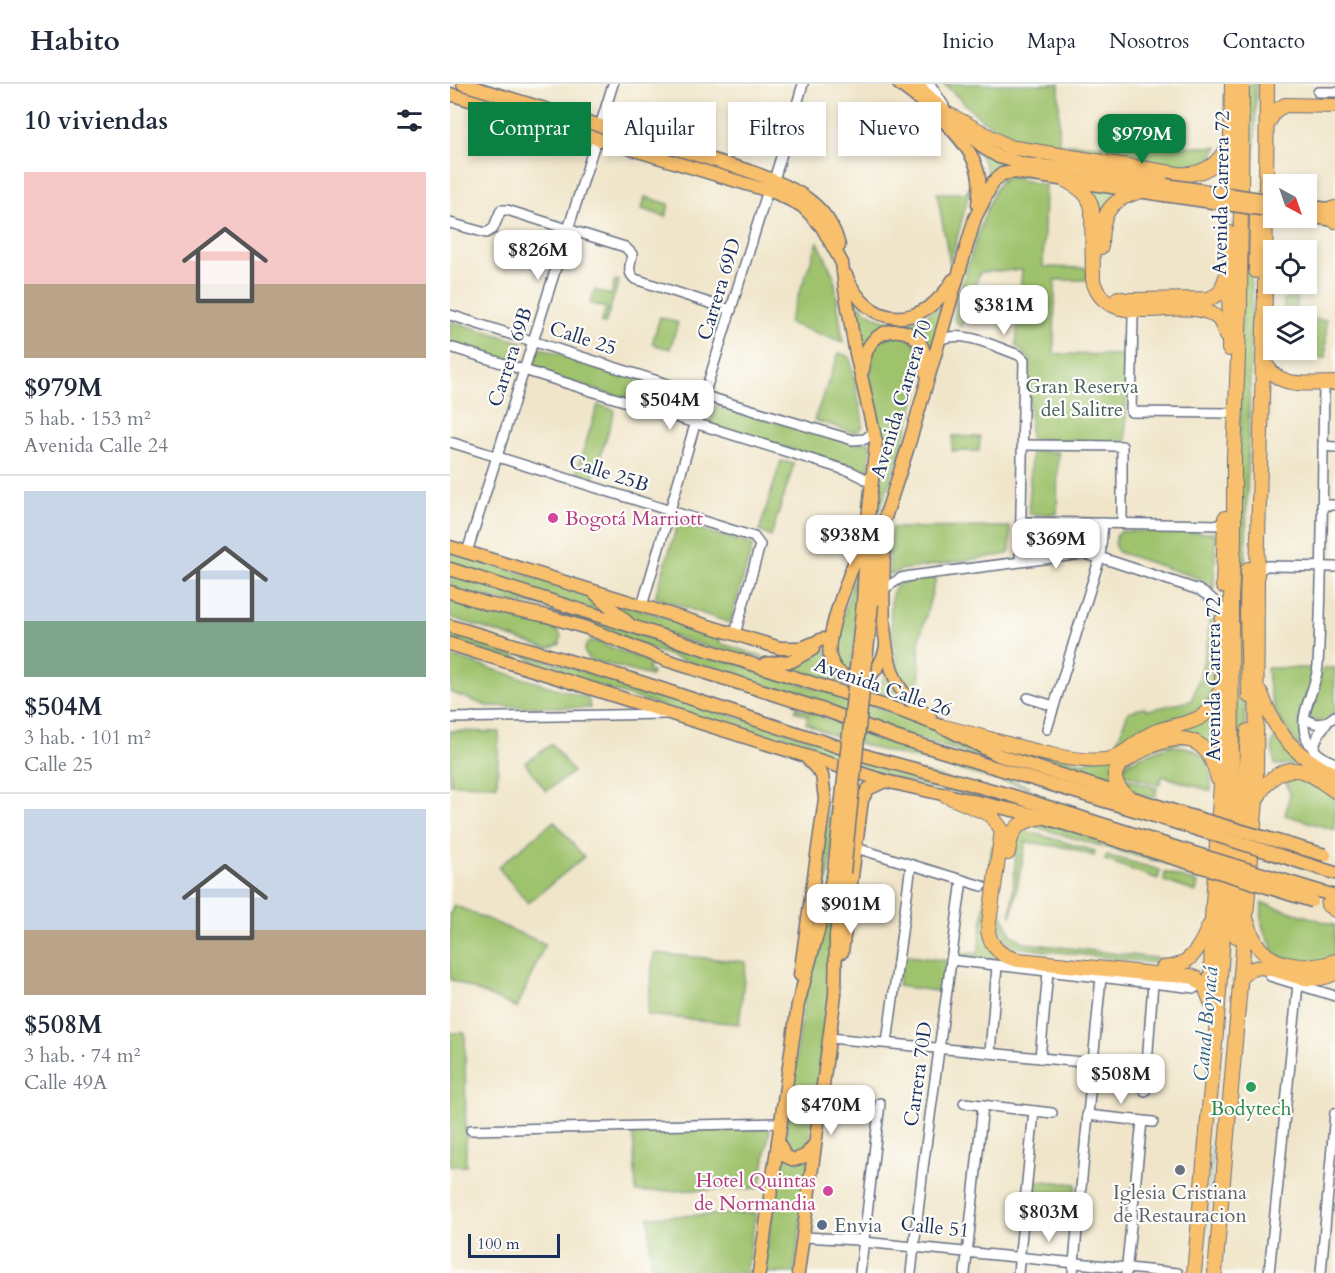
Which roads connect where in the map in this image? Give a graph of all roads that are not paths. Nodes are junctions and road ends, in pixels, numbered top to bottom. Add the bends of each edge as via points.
1 (452, 84) edge
2 (463, 84) edge
3 (613, 84) edge
4 (804, 84) edge
5 (899, 84) edge
6 (915, 84) edge
7 (922, 84) edge
8 (930, 84) edge
9 (1264, 84) edge
10 (1238, 86) edge
11 (1318, 92) dead end
12 (1335, 92) edge
13 (450, 94) edge
14 (1335, 98) edge
15 (479, 102) edge
16 (485, 102) edge
17 (521, 102) edge
18 (1335, 106) edge
19 (950, 115) junction
20 (1267, 124) junction
21 (591, 129) edge
22 (591, 130) edge
23 (598, 132) junction
24 (1231, 142) junction
25 (1056, 153) junction
26 (1113, 175) junction
27 (1065, 180) junction
28 (771, 185) junction
29 (1165, 190) junction
30 (1142, 191) junction
31 (1263, 200) edge
32 (1263, 209) edge
33 (1317, 209) edge
34 (1332, 214) edge
35 (1317, 215) edge
36 (975, 218) junction
37 (450, 223) edge
38 (568, 230) junction
39 (842, 263) junction
40 (962, 263) junction
41 (1230, 263) junction
42 (1183, 305) junction
43 (1264, 306) edge
44 (731, 310) junction
45 (450, 315) edge
46 (1133, 317) dead end
47 (945, 320) junction
48 (966, 337) junction
49 (939, 340) junction
50 (534, 341) junction
51 (1229, 346) junction
52 (450, 347) edge
53 (1263, 358) edge
54 (1264, 360) edge
55 (524, 371) junction
56 (862, 380) junction
57 (926, 383) junction
58 (1330, 389) edge
59 (705, 396) junction
60 (1262, 399) junction
61 (1227, 413) junction
62 (695, 425) junction
63 (875, 431) junction
64 (450, 442) edge
65 (1023, 446) junction
66 (1323, 446) junction
67 (1335, 447) edge
68 (1234, 456) junction
69 (496, 457) junction
70 (1225, 470) junction
71 (872, 485) junction
72 (1322, 505) junction
73 (1335, 505) edge
74 (670, 512) junction
75 (885, 518) junction
76 (1021, 522) junction
77 (1103, 523) junction
78 (1122, 524) junction
79 (1225, 525) junction
80 (867, 529) junction
81 (450, 547) edge
82 (467, 552) junction
83 (1100, 557) junction
84 (1020, 561) junction
85 (1321, 566) junction
86 (1335, 567) edge
87 (450, 568) edge
88 (1257, 573) junction
89 (885, 588) junction
90 (592, 591) junction
91 (450, 592) edge
92 (868, 604) junction
93 (642, 606) junction
94 (514, 609) junction
95 (1222, 609) junction
96 (597, 615) junction
97 (834, 623) junction
98 (450, 626) edge
99 (633, 627) junction
100 (470, 632) junction
101 (735, 634) junction
102 (1248, 636) junction
103 (823, 639) junction
104 (887, 642) junction
105 (450, 645) edge
106 (1258, 656) junction
107 (750, 663) junction
108 (546, 674) junction
109 (1258, 680) junction
110 (1223, 682) junction
111 (615, 697) junction
112 (1028, 698) dead end
113 (1233, 699) junction
114 (1054, 706) junction
115 (668, 714) junction
116 (617, 716) junction
117 (1335, 716) edge
118 (450, 718) edge
119 (1304, 718) junction
120 (1327, 723) junction
121 (943, 727) junction
122 (1047, 729) dead end
123 (1313, 748) junction
124 (806, 757) junction
125 (1335, 763) edge
126 (1335, 775) edge
127 (885, 781) junction
128 (1221, 786) junction
129 (1335, 791) edge
130 (945, 795) junction
131 (1130, 798) junction
132 (825, 799) junction
133 (1256, 801) junction
134 (861, 810) junction
135 (1043, 817) junction
136 (1178, 818) junction
137 (856, 848) junction
138 (1169, 851) junction
139 (1330, 857) edge
140 (911, 865) junction
141 (839, 872) junction
142 (1335, 873) edge
143 (962, 880) junction
144 (982, 886) dead end
145 (1333, 905) edge
146 (1247, 917) junction
147 (1212, 918) junction
148 (951, 960) junction
149 (1335, 961) edge
150 (998, 966) junction
151 (1048, 972) junction
152 (1335, 973) edge
153 (1242, 976) junction
154 (1270, 976) dead end
155 (1101, 977) junction
156 (1153, 983) junction
157 (1298, 984) junction
158 (1195, 988) dead end
159 (835, 995) junction
160 (1335, 996) edge
161 (1211, 1002) junction
162 (798, 1004) junction
163 (830, 1038) junction
164 (887, 1043) junction
165 (940, 1048) junction
166 (1235, 1050) junction
167 (990, 1053) junction
168 (1040, 1058) junction
169 (1092, 1063) junction
170 (1227, 1065) junction
171 (1146, 1068) junction
172 (1145, 1091) dead end
173 (880, 1103) dead end
174 (964, 1103) dead end
175 (983, 1105) junction
176 (1034, 1111) junction
177 (1052, 1113) dead end
178 (1335, 1113) edge
179 (1087, 1115) junction
180 (1142, 1121) junction
181 (1153, 1122) dead end
182 (780, 1123) junction
183 (471, 1130) dead end
184 (777, 1141) junction
185 (815, 1142) junction
186 (1202, 1200) junction
187 (1220, 1221) junction
188 (804, 1237) junction
189 (862, 1240) junction
190 (914, 1245) junction
191 (1192, 1246) junction
192 (968, 1251) junction
193 (1020, 1256) junction
194 (1075, 1264) edge
195 (1126, 1271) edge
196 (759, 1273) edge
197 (798, 1273) edge
198 (860, 1273) edge
199 (911, 1273) edge
200 (965, 1273) edge
201 (1018, 1273) edge
202 (1178, 1273) edge
203 (1186, 1273) edge
204 (1194, 1273) edge
205 (1208, 1273) edge
206 (1215, 1273) edge
207 (1269, 1273) edge
208 (1321, 1273) edge

1 - 16 main road
2 - 17 main road
3 - 23 street, Carrera 69B
4 - 28 street, Carrera 69D
5 - 36 main road via 948,127 970,153 980,184
6 - 19 main road
7 - 19 street
8 - 19 street
9 - 14 highway via 1284,96
9 - 20 highway
9 - 102 highway, Avenida Carrera 72
10 - 24 highway, Avenida Carrera 72
10 - 68 highway, Avenida Carrera 72 via 1240,306
11 - 12 street
13 - 15 main road
18 - 20 highway via 1285,105 1275,111
19 - 25 highway via 1009,147
19 - 26 main road via 999,157 1024,164
20 - 43 highway
21 - 23 main road
22 - 23 main road
23 - 28 main road
23 - 38 street, Carrera 69B
24 - 25 highway via 1213,165 1194,174
24 - 41 highway, Avenida Carrera 72
25 - 26 main road
26 - 29 main road
27 - 30 main road
27 - 36 main road via 1014,172 1002,174 993,182
27 - 42 highway via 1084,192 1091,205 1092,274 1101,296 1122,308
28 - 39 main road via 813,217
28 - 44 street, Carrera 69D
29 - 30 main road
29 - 31 main road, bridge
29 - 32 main road, bridge
30 - 42 highway via 1122,196 1106,215 1101,232 1104,285 1120,299
33 - 34 main road
34 - 35 main road
36 - 40 main road, Avenida Carrera 70
37 - 38 street via 486,234 493,229 501,210 507,210
38 - 44 street via 625,247 632,258 632,276
38 - 50 street, Carrera 69B
39 - 40 main road via 860,299 879,313 899,317 920,314 939,301
39 - 56 main road, Avenida Carrera 70
40 - 47 main road, Avenida Carrera 70
41 - 42 highway via 1217,295
41 - 51 highway, Avenida Carrera 72
42 - 51 highway via 1215,315
44 - 59 street, Carrera 69D
45 - 50 street, Calle 25
46 - 61 street via 1131,412
47 - 48 street
47 - 49 main road, Avenida Carrera 70
48 - 49 street via 953,335
48 - 65 street via 1024,360
49 - 57 main road, Avenida Carrera 70
50 - 55 street, Carrera 69B
50 - 59 street, Calle 25
51 - 61 highway, Avenida Carrera 72
52 - 55 street
53 - 60 highway
54 - 58 highway via 1270,372 1284,381
55 - 62 street
55 - 69 street, Carrera 69B
56 - 57 main road via 864,355 870,344 882,333 894,330 906,332 921,344
56 - 63 main road, Avenida Carrera 70
57 - 75 main road, Avenida Carrera 70
58 - 60 highway via 1277,389
58 - 66 street
59 - 62 street, Carrera 69D
59 - 63 street, Calle 25 via 853,440 865,439
60 - 88 highway
61 - 70 highway, Avenida Carrera 72
62 - 71 street via 852,472
62 - 74 street, Carrera 69D
63 - 71 main road, Avenida Carrera 70
64 - 69 street, Calle 25B
65 - 76 street
65 - 78 street via 1122,446
66 - 67 street
66 - 72 street
68 - 70 highway
68 - 113 highway, Avenida Carrera 72
69 - 74 street, Calle 25B
69 - 82 street, Carrera 69B
70 - 79 highway, Avenida Carrera 72
71 - 80 main road, Avenida Carrera 70
72 - 73 street
72 - 85 street
74 - 93 street, Carrera 69D
74 - 101 street, Calle 25B via 756,538 760,545
75 - 89 main road
75 - 92 main road, Avenida Carrera 70
76 - 77 street
76 - 84 street
77 - 78 street
77 - 83 street
78 - 79 street
79 - 95 highway, Avenida Carrera 72
80 - 92 main road, Avenida Carrera 70
80 - 97 main road
81 - 82 main road
82 - 90 main road
83 - 84 street via 1072,554
83 - 95 street via 1199,590
83 - 114 street
84 - 89 street via 901,578
85 - 86 street
85 - 88 street via 1265,566
85 - 119 street via 1318,668
87 - 96 main road, Avenida Calle 26
88 - 106 highway
89 - 104 main road
90 - 93 main road
90 - 99 main road
91 - 94 main road, Avenida Calle 26
92 - 141 main road, Avenida Carrera 70, bridge
93 - 101 main road
94 - 96 main road
94 - 136 main road, Avenida Calle 26 via 587,627 666,660 908,741
95 - 110 highway, Avenida Carrera 72
96 - 99 main road, Avenida Calle 26
97 - 103 main road
97 - 104 main road via 831,660 840,673 852,680 874,673
98 - 100 main road
99 - 107 main road, Avenida Calle 26
100 - 108 main road
100 - 138 main road via 634,680 870,757 1010,795
101 - 103 main road via 787,650
102 - 106 highway
102 - 170 highway, Avenida Carrera 72 via 1245,792
103 - 107 main road via 792,661 772,665
104 - 121 main road via 901,689 914,705
105 - 108 main road
106 - 109 highway
107 - 121 main road, Avenida Calle 26
108 - 111 main road
109 - 126 highway via 1276,728 1284,738 1304,757
109 - 133 highway
110 - 113 highway
110 - 121 highway via 1213,707 1204,716 1148,735 1108,760 1055,755
110 - 128 highway, Avenida Carrera 72
111 - 115 main road
111 - 116 street via 620,707
112 - 114 street
113 - 186 highway, Avenida Carrera 72 via 1227,880
114 - 122 street
115 - 116 street
115 - 124 main road
116 - 118 street
117 - 120 street
119 - 120 street via 1317,725
119 - 123 street via 1304,732
120 - 123 street
121 - 131 main road, Avenida Calle 26 via 999,755
123 - 125 street
124 - 127 main road
124 - 132 main road via 822,775
127 - 130 main road
127 - 134 main road via 865,793
128 - 131 highway via 1208,753 1198,744 1177,740 1152,745 1116,770 1117,785
128 - 147 highway, Avenida Carrera 72
129 - 133 highway via 1309,774 1291,770 1268,781
130 - 135 main road
130 - 161 highway via 991,815 1002,830 988,930 991,943 1000,953 1019,960 1190,976 1205,987
131 - 136 main road, Avenida Calle 26
132 - 134 main road via 835,792 849,792
132 - 162 main road via 801,958
133 - 146 highway
134 - 137 main road
135 - 138 main road
135 - 147 highway via 1018,826 1011,835 996,928 1000,941 1009,949 1176,967 1193,955
136 - 139 main road, Avenida Calle 26, bridge
136 - 142 main road, Avenida Calle 26, bridge
137 - 140 street
137 - 159 main road
138 - 145 main road, bridge via 1313,895
140 - 143 street
140 - 164 street
141 - 159 main road, Avenida Carrera 70
141 - 162 main road, Avenida Carrera 70
143 - 144 street
143 - 148 street, Carrera 70D
146 - 149 highway via 1255,939 1267,955 1306,967
146 - 153 highway
147 - 161 highway, Avenida Carrera 72
148 - 150 street
148 - 165 street, Carrera 70D
150 - 151 street
150 - 167 street
151 - 155 street
151 - 168 street
152 - 153 highway via 1308,980 1263,966
153 - 166 highway
154 - 157 street
155 - 156 street
155 - 169 street
156 - 158 street
156 - 171 street
157 - 160 street
157 - 207 street
159 - 163 main road, Avenida Carrera 70
161 - 186 highway, Avenida Carrera 72
162 - 182 main road, Avenida Carrera 70
163 - 164 street
163 - 185 main road, Avenida Carrera 70
164 - 165 street
165 - 167 street
165 - 190 street, Carrera 70D
166 - 170 highway
166 - 187 highway
167 - 168 street
168 - 169 street
169 - 171 street
169 - 179 street
170 - 186 highway, Avenida Carrera 72
171 - 172 street
173 - 189 street
174 - 175 street
175 - 176 street
175 - 192 street
176 - 177 street
176 - 193 street
178 - 208 street
179 - 180 street
179 - 194 street
180 - 181 street
180 - 195 street
182 - 183 street
182 - 184 main road, Avenida Carrera 70
184 - 185 main road via 785,1156 794,1160 805,1156
184 - 196 main road, Avenida Carrera 70
185 - 188 main road, Avenida Carrera 70
186 - 187 highway
186 - 191 highway, Avenida Carrera 72
186 - 205 highway, Avenida Carrera 72
187 - 206 highway
188 - 189 street, Calle 51
188 - 197 main road, Avenida Carrera 70
189 - 190 street, Calle 51
189 - 198 street
190 - 192 street, Calle 51
190 - 199 street, Carrera 70D
191 - 203 highway, Avenida Carrera 72
191 - 204 highway, Avenida Carrera 72
192 - 193 street, Calle 51
192 - 200 street
193 - 194 street, Calle 51
193 - 201 street
194 - 195 street, Calle 51
195 - 202 street, Calle 51

